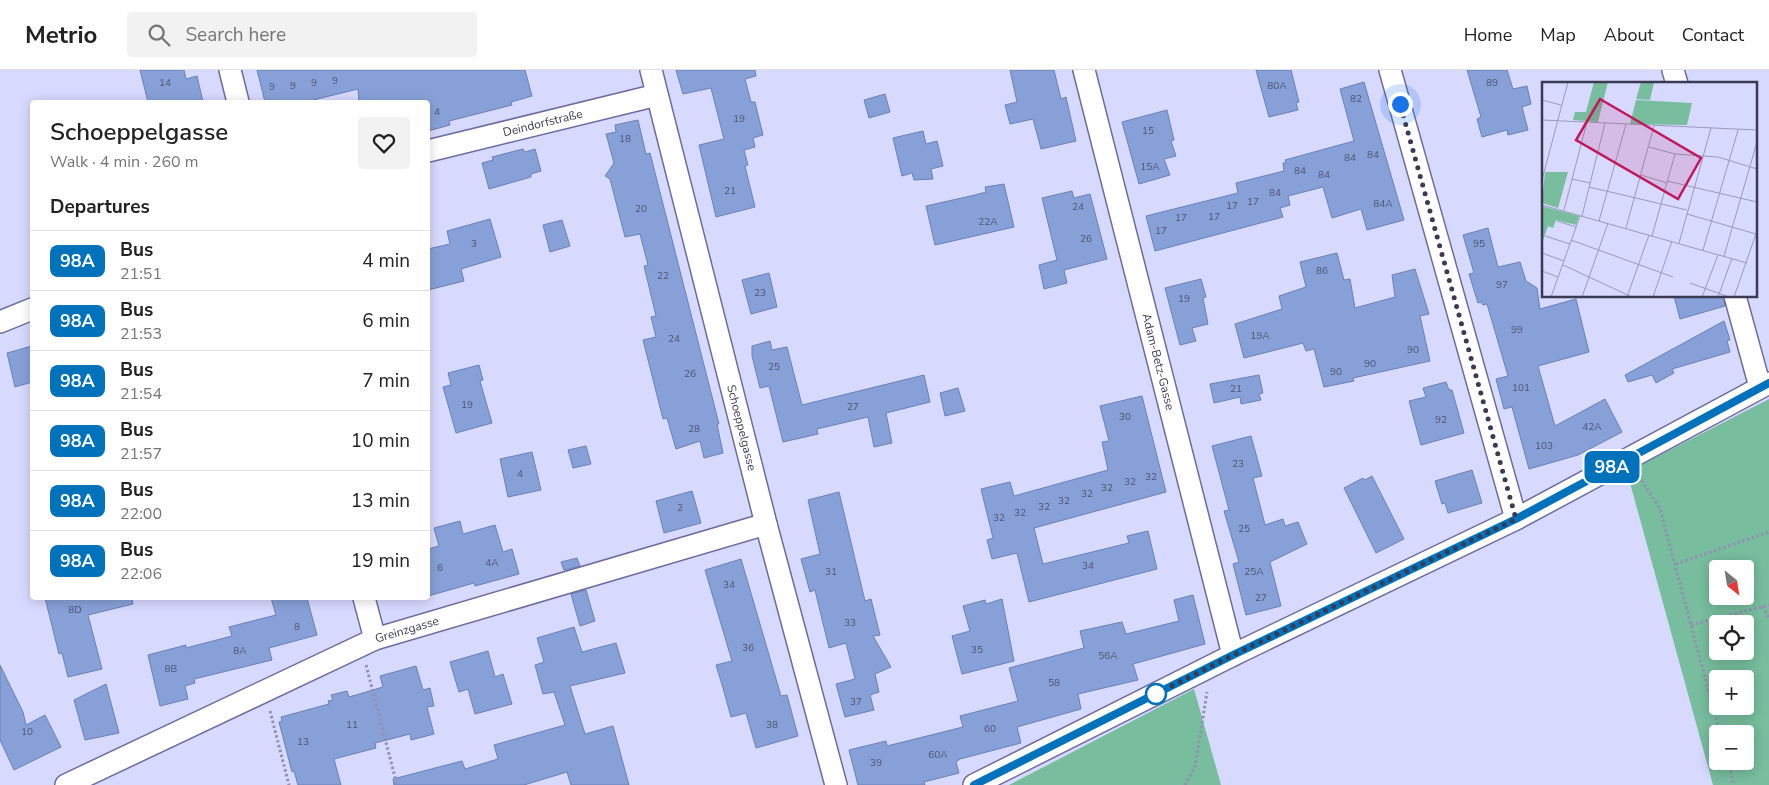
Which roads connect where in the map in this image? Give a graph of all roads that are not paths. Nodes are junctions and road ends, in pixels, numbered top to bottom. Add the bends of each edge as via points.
1 (230, 70) edge
2 (651, 70) edge
3 (1084, 70) edge
4 (1390, 70) edge
5 (657, 95) junction
6 (238, 100) edge
7 (430, 151) edge
8 (1737, 298) edge
9 (30, 310) edge
10 (0, 322) edge
11 (1765, 385) edge
12 (1516, 519) junction
13 (766, 524) junction
14 (364, 600) edge
15 (368, 642) junction
16 (1233, 655) junction
17 (66, 785) edge
18 (836, 785) edge
19 (974, 785) edge

1 - 6 street
2 - 5 street, Schoeppelgasse
3 - 16 street, Adam-Betz-Gasse
4 - 12 street
5 - 7 street, Deindorfstraße
5 - 13 street, Schoeppelgasse
8 - 11 street
9 - 10 street
11 - 12 street
12 - 16 street
13 - 15 street, Greinzgasse
13 - 18 street, Schoeppelgasse
14 - 15 street
15 - 17 street, Greinzgasse
16 - 19 street

